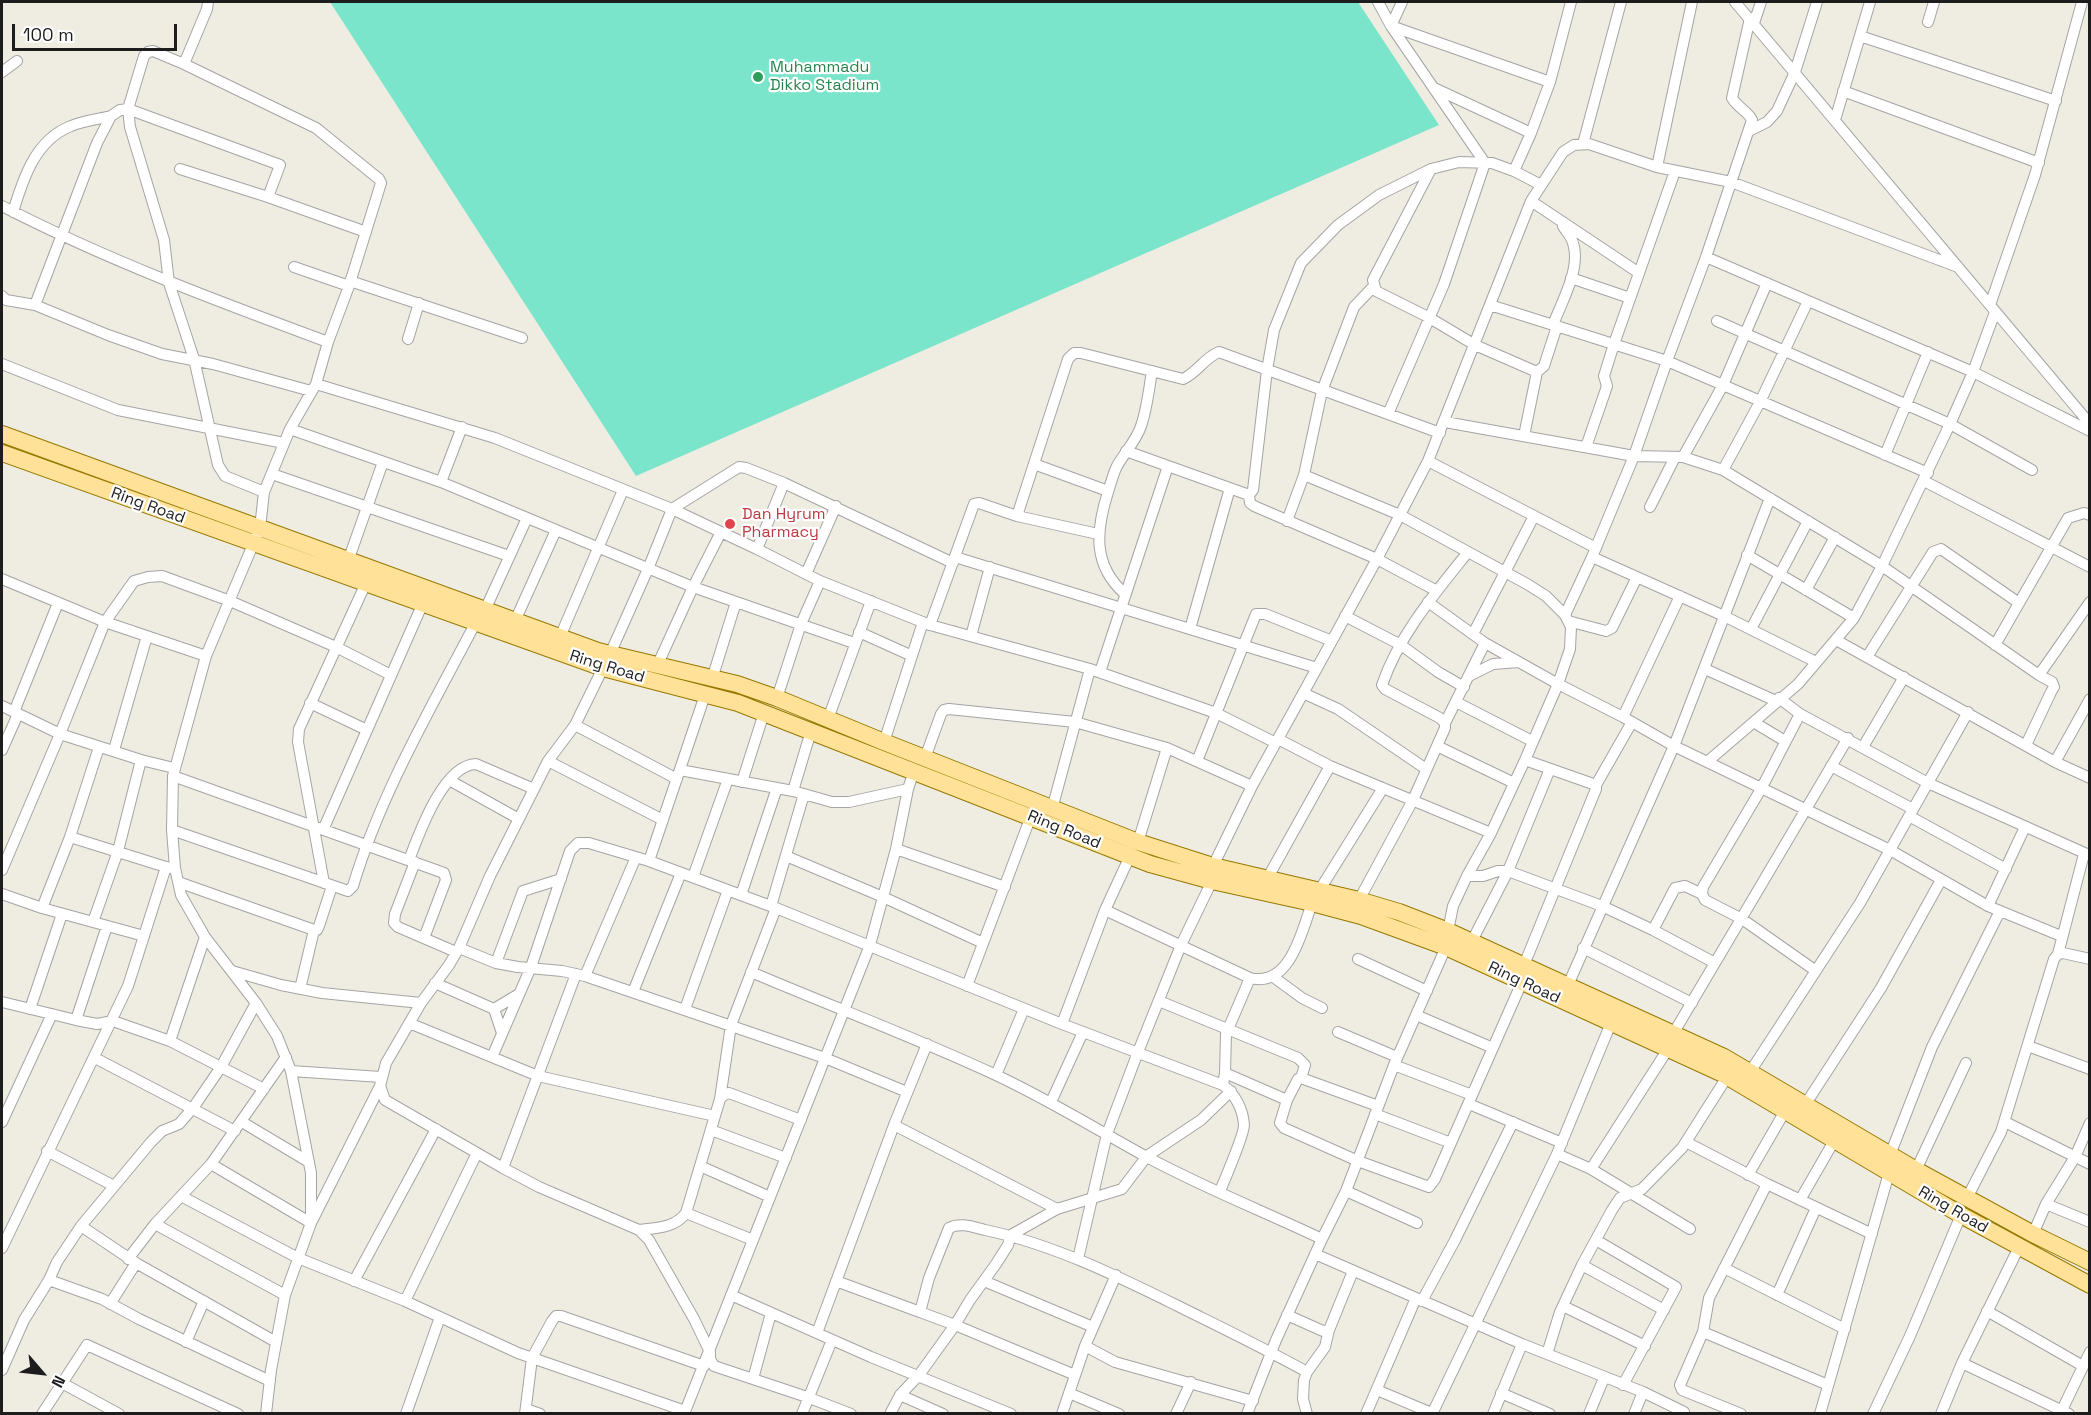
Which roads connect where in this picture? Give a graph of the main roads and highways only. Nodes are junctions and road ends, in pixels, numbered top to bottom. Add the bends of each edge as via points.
1 (2, 434) edge
2 (2, 453) edge
3 (257, 536) junction
4 (480, 616) junction
5 (607, 661) junction
6 (709, 687) junction
7 (1134, 849) junction
8 (1212, 873) junction
9 (1315, 897) junction
10 (1447, 939) junction
11 (1523, 974) junction
12 (1671, 1042) junction
13 (2090, 1262) edge
14 (2090, 1285) edge

1 - 3 main road, Ring Road
2 - 3 main road, Ring Road
3 - 4 main road, Ring Road via 348,561
3 - 4 main road, Ring Road via 366,583 423,603
4 - 5 main road, Ring Road
4 - 5 main road, Ring Road via 515,621 560,637
5 - 6 main road, Ring Road
5 - 6 main road, Ring Road via 657,666
6 - 7 main road, Ring Road via 738,703 1031,816
6 - 7 main road, Ring Road via 736,684 777,698 1052,809
7 - 8 main road, Ring Road
8 - 9 main road, Ring Road
8 - 9 main road, Ring Road via 1267,879
9 - 10 main road, Ring Road via 1361,916
9 - 10 main road, Ring Road via 1359,900 1399,912
10 - 11 main road, Ring Road
10 - 11 main road, Ring Road via 1472,942
11 - 12 main road, Ring Road via 1611,1023
11 - 12 main road, Ring Road via 1568,986
12 - 13 main road, Ring Road via 1724,1057 1916,1170
12 - 14 main road, Ring Road via 1961,1215

